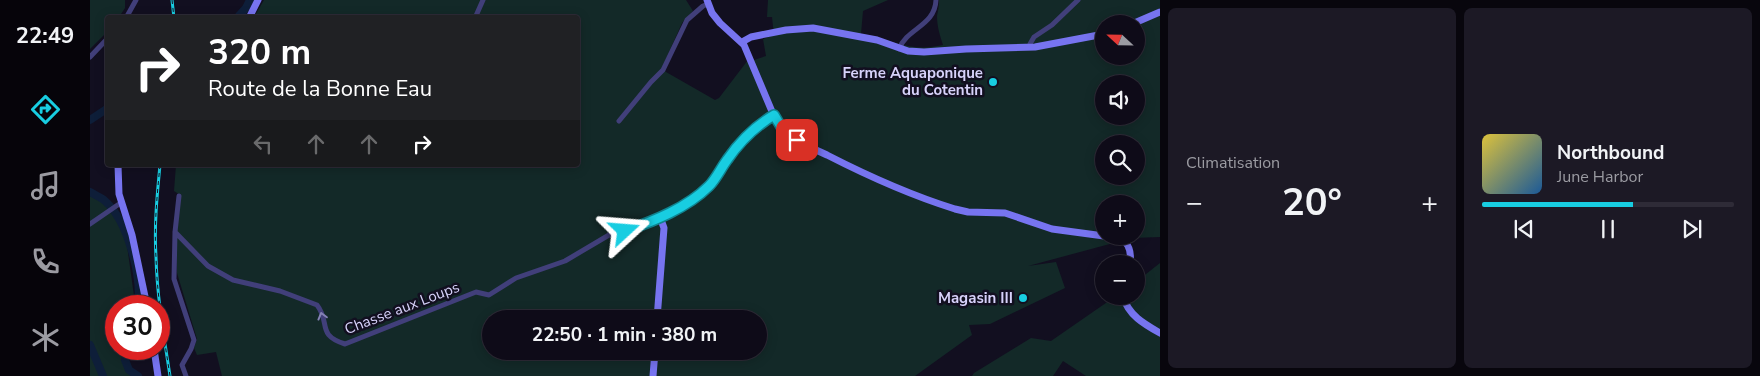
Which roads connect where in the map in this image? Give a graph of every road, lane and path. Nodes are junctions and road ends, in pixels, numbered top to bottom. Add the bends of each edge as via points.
1 (136, 0) edge
2 (258, 0) edge
3 (483, 0) edge
4 (936, 0) edge
5 (1078, 0) edge
6 (708, 2) edge
7 (1160, 12) edge
8 (128, 15) edge
9 (250, 15) edge
10 (476, 15) edge
11 (1145, 18) edge
12 (1095, 36) edge
13 (105, 41) edge
14 (742, 42) junction
15 (1030, 47) junction
16 (899, 49) junction
17 (90, 57) edge
18 (774, 115) junction
19 (619, 121) dead end
20 (118, 167) edge
21 (179, 196) dead end
22 (122, 202) junction
23 (660, 217) junction
24 (90, 224) edge
25 (176, 232) junction
26 (1095, 235) edge
27 (145, 295) edge
28 (1127, 305) edge
29 (658, 310) edge
30 (1160, 332) edge
31 (156, 360) edge
32 (654, 360) edge
33 (158, 376) edge
34 (186, 376) edge
35 (653, 376) edge

1 - 8 street
2 - 9 street
3 - 10 street
4 - 16 street via 933,14 902,41
5 - 15 street via 1034,37
6 - 14 street via 720,23
6 - 19 street via 687,20 663,70
7 - 11 street
12 - 15 street
13 - 17 street
14 - 16 street via 786,30 814,28 877,40
14 - 18 street
15 - 16 street via 917,52
18 - 23 street, Chasse aux Loups via 756,126 740,142 710,184 696,197
18 - 26 street via 783,130 797,140 867,176 938,204 968,212 1005,213 1052,229
20 - 22 street
21 - 25 street
22 - 24 street
22 - 27 street
23 -> 25 street, Chasse aux Loups via 609,235 565,261 516,278 494,293 476,292 345,344 328,335 317,306 280,291 233,280 208,266
23 - 29 street via 664,228
25 - 34 street via 174,279 194,340 182,365
28 - 30 street via 1139,321
31 - 33 street
32 - 35 street

